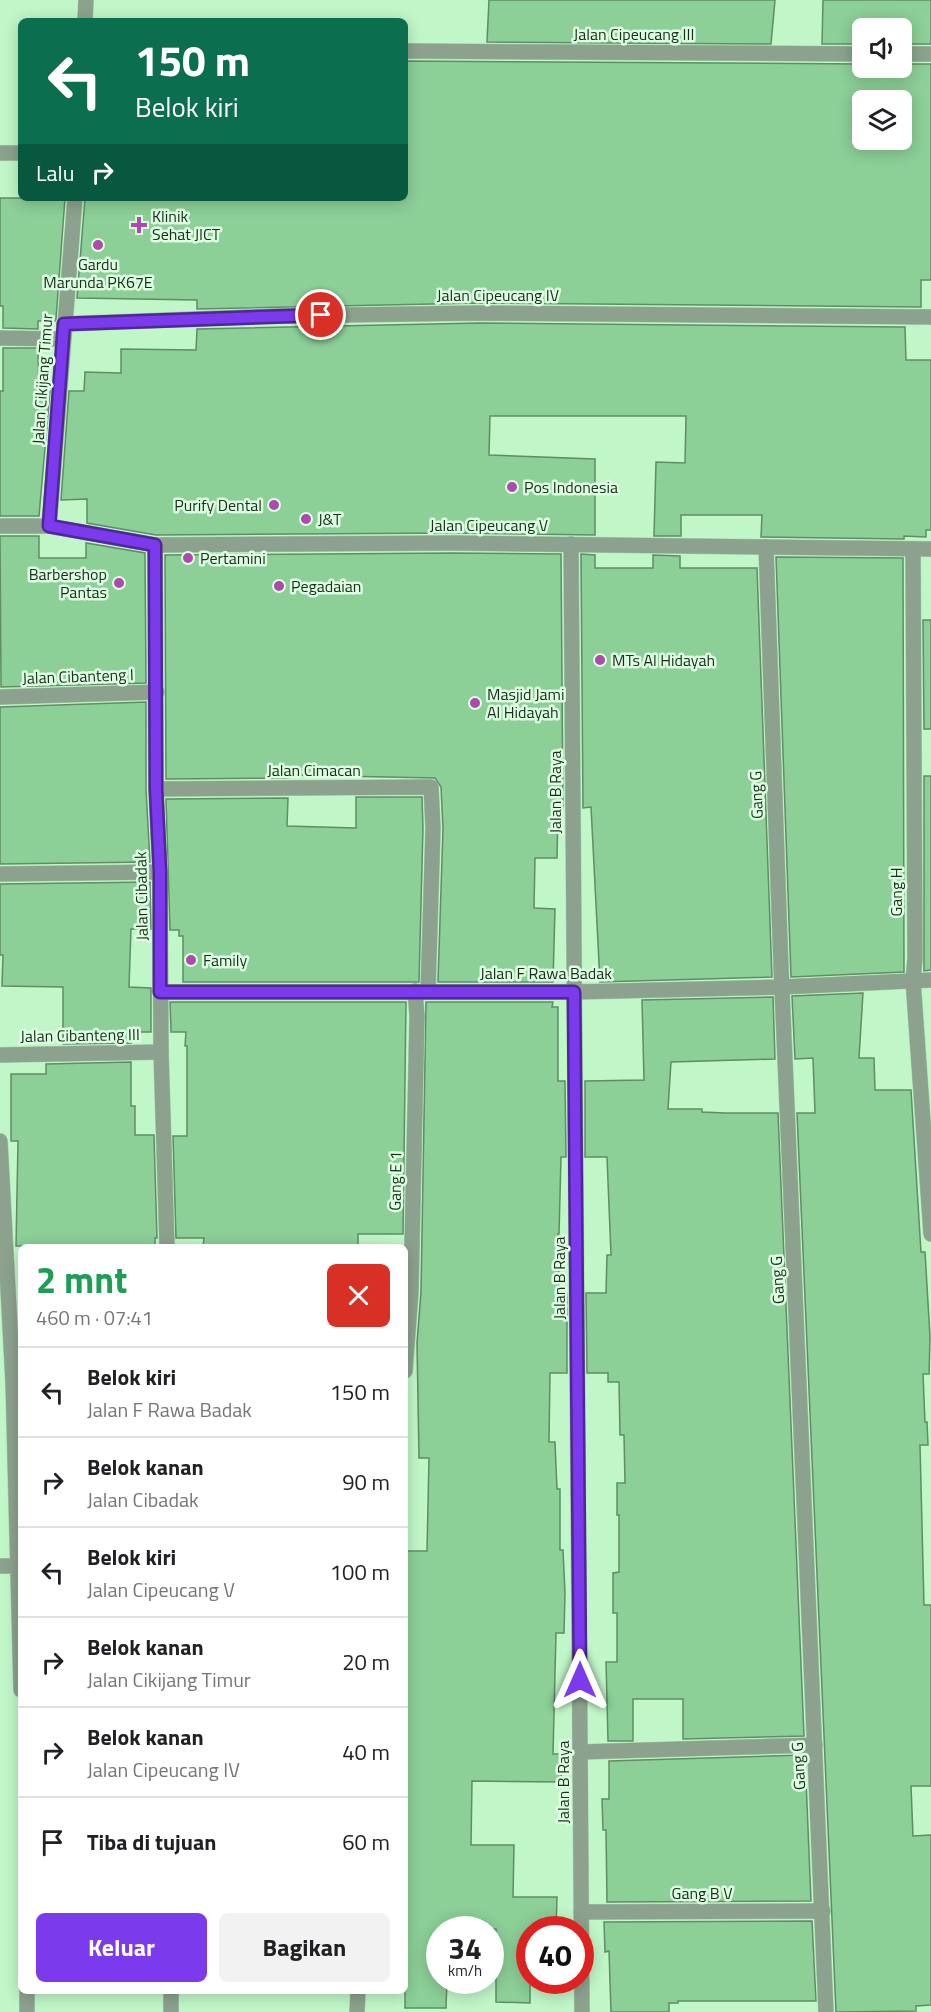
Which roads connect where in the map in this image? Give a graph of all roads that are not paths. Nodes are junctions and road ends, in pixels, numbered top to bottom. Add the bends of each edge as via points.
1 (86, 0) edge
2 (85, 18) edge
3 (408, 51) edge
4 (852, 54) edge
5 (912, 54) edge
6 (931, 54) edge
7 (0, 153) edge
8 (18, 153) edge
9 (75, 201) edge
10 (931, 316) edge
11 (64, 332) junction
12 (0, 338) edge
13 (0, 526) edge
14 (49, 526) junction
15 (571, 544) junction
16 (155, 545) junction
17 (765, 547) junction
18 (913, 549) junction
19 (931, 549) edge
20 (157, 692) junction
21 (0, 697) edge
22 (156, 789) junction
23 (433, 828) joint
24 (160, 872) junction
25 (0, 874) edge
26 (913, 980) junction
27 (931, 980) edge
28 (782, 987) junction
29 (422, 991) junction
30 (160, 992) junction
31 (574, 992) junction
32 (161, 1052) junction
33 (0, 1055) edge
34 (0, 1141) edge
35 (931, 1234) edge
36 (166, 1244) edge
37 (408, 1332) edge
38 (18, 1514) edge
39 (0, 1566) edge
40 (18, 1566) edge
41 (815, 1744) junction
42 (580, 1752) junction
43 (823, 1911) junction
44 (581, 1912) junction
45 (27, 1994) edge
46 (171, 1994) edge
47 (358, 1994) edge
48 (27, 2012) edge
49 (171, 2012) edge
50 (357, 2012) edge
51 (582, 2012) edge
52 (826, 2012) edge

1 - 2 street
3 - 4 street, Jalan Cipeucang III
5 - 6 street
7 - 8 street
9 - 11 street, Jalan Cikijang Timur
10 - 11 street, Jalan Cipeucang IV via 276,316
11 - 12 street, Jalan Cipeucang IV
11 - 14 street, Jalan Cikijang Timur
13 - 14 street, Jalan Cipeucang V
14 - 16 street, Jalan Cipeucang V
15 - 16 street, Jalan Cipeucang V
15 - 17 street, Jalan Cipeucang V
15 - 31 street, Jalan B Raya
16 - 20 street, Jalan Cibadak
17 - 18 street, Jalan Cipeucang V
17 - 28 street, Gang G
18 - 19 street, Jalan Cipeucang V
18 - 26 street, Gang H
20 - 21 street, Jalan Cibanteng I
20 - 22 street, Jalan Cibadak
22 - 23 street, Jalan Cimacan via 431,787
22 - 24 street, Jalan Cibadak
23 - 29 street, Gang E 1
24 - 25 street
24 - 30 street, Jalan Cibadak
26 - 27 street, Jalan F Rawa Badak
26 - 28 street, Jalan F Rawa Badak
26 - 35 street, Gang H
28 - 31 street, Jalan F Rawa Badak
28 - 41 street, Gang G
29 - 30 street, Jalan F Rawa Badak
29 - 31 street, Jalan F Rawa Badak
29 - 37 street, Gang E 1 via 417,1027
30 - 32 street, Jalan Cibadak
31 - 42 street, Jalan B Raya
32 - 33 street, Jalan Cibanteng III
32 - 36 street, Jalan Cibadak
34 - 38 street
39 - 40 street
41 - 42 street
41 - 43 street, Gang G
42 - 44 street, Jalan B Raya
43 - 44 street, Gang B V
43 - 52 street, Gang G
44 - 51 street, Jalan B Raya
45 - 48 street
46 - 49 street
47 - 50 street

